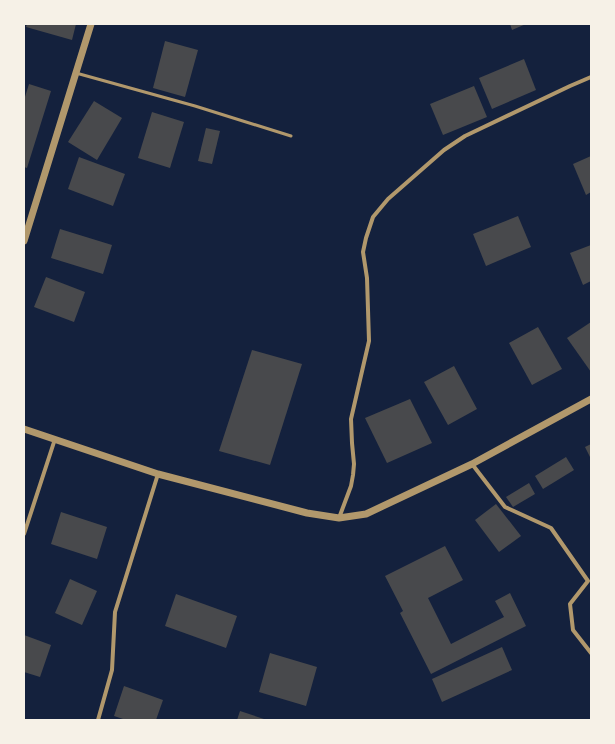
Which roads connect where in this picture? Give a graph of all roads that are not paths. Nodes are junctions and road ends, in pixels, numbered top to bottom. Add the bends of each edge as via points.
1 (91, 24) edge
2 (76, 73) junction
3 (591, 77) edge
4 (291, 136) dead end
5 (24, 241) edge
6 (591, 399) edge
7 (24, 429) edge
8 (55, 439) junction
9 (472, 464) junction
10 (158, 474) junction
11 (339, 518) junction
12 (24, 534) edge
13 (591, 653) edge
14 (98, 720) edge

1 - 2 street
2 - 4 lane
2 - 5 street
3 - 11 street via 465,136 444,150 388,200 373,217 363,252 367,278 369,341 351,419 354,464 351,486
6 - 9 street
7 - 8 street
8 - 10 street
8 - 12 street
9 - 11 street via 366,514
9 - 13 street via 505,507 551,528 588,581 570,604 573,630
10 - 11 street via 307,513
10 - 14 street via 115,612 112,670

